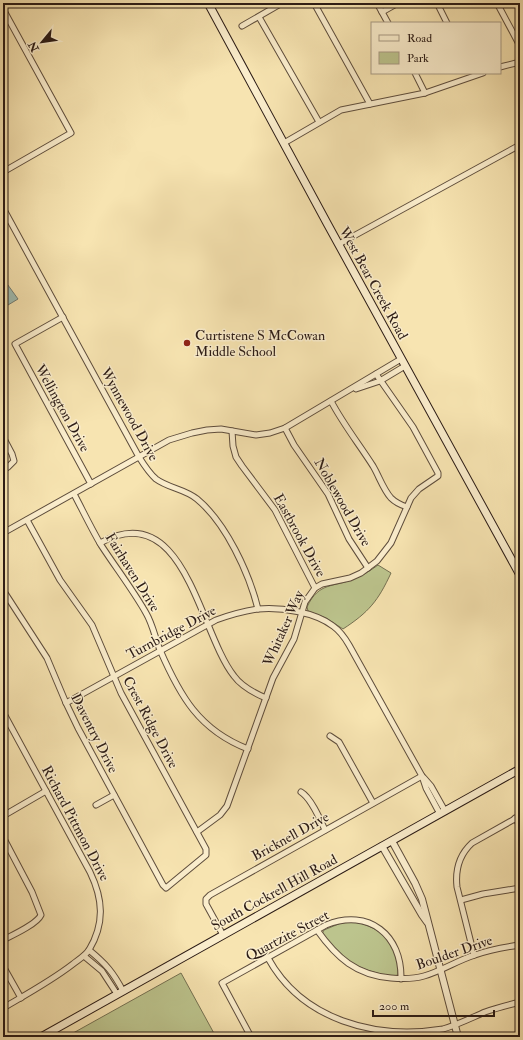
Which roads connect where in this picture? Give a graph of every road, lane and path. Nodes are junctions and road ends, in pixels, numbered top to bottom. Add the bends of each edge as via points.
1 (208, 3) edge
2 (282, 3) edge
3 (314, 3) edge
4 (377, 3) edge
5 (398, 3) edge
6 (437, 3) edge
7 (497, 3) edge
8 (3, 9) edge
9 (382, 12) junction
10 (259, 17) junction
11 (387, 22) edge
12 (447, 22) edge
13 (242, 26) dead end
14 (520, 46) edge
15 (520, 62) edge
16 (501, 67) edge
17 (416, 74) edge
18 (475, 74) edge
19 (425, 93) junction
20 (370, 104) junction
21 (319, 122) junction
22 (284, 143) junction
23 (518, 146) dead end
24 (3, 172) edge
25 (3, 208) edge
26 (339, 244) junction
27 (63, 317) junction
28 (403, 362) junction
29 (376, 374) junction
30 (380, 381) junction
31 (346, 392) junction
32 (331, 401) junction
33 (285, 428) junction
34 (232, 431) junction
35 (3, 437) edge
36 (139, 457) junction
37 (3, 470) edge
38 (91, 484) junction
39 (74, 494) junction
40 (407, 507) junction
41 (27, 520) junction
42 (3, 534) edge
43 (100, 543) junction
44 (368, 568) junction
45 (520, 575) edge
46 (315, 588) junction
47 (3, 590) edge
48 (258, 609) junction
49 (302, 612) junction
50 (208, 625) junction
51 (160, 650) junction
52 (113, 677) junction
53 (266, 698) junction
54 (66, 703) junction
55 (3, 712) edge
56 (330, 736) dead end
57 (248, 748) junction
58 (520, 769) edge
59 (422, 776) junction
60 (46, 791) junction
61 (301, 792) dead end
62 (114, 795) junction
63 (373, 803) junction
64 (96, 805) dead end
65 (443, 812) junction
66 (3, 816) edge
67 (518, 817) edge
68 (520, 826) edge
69 (325, 830) junction
70 (197, 832) junction
71 (3, 837) edge
72 (392, 841) junction
73 (382, 846) junction
74 (207, 852) joint
75 (520, 888) edge
76 (461, 900) junction
77 (428, 924) junction
78 (317, 930) junction
79 (223, 935) junction
80 (3, 940) edge
81 (520, 945) edge
82 (89, 950) junction
83 (474, 955) junction
84 (84, 956) junction
85 (268, 958) junction
86 (3, 966) edge
87 (441, 970) junction
88 (401, 979) junction
89 (120, 993) junction
90 (21, 998) junction
91 (520, 1002) edge
92 (3, 1008) edge
93 (455, 1025) junction
94 (41, 1037) edge
95 (251, 1037) edge
96 (458, 1037) edge

1 - 22 main road, West Bear Creek Road
2 - 10 street
3 - 20 street
4 - 9 street
5 - 9 street
6 - 12 street
7 - 14 street
8 - 24 street via 71,133
9 - 11 street
10 - 13 street
10 - 21 street
15 - 16 street
17 - 19 street
18 - 19 street
19 - 20 street
20 - 21 street via 341,110
21 - 22 street
22 - 26 main road, West Bear Creek Road
23 - 26 street
25 - 27 street, Wynnewood Drive
26 - 28 main road, West Bear Creek Road
27 - 36 street, Wynnewood Drive
27 - 38 street, Wellington Drive via 15,344
28 - 29 street
28 - 30 street
28 - 45 main road, West Bear Creek Road
29 - 30 street, Whitaker Way
29 - 31 street
30 - 31 street
30 - 40 street, Whitaker Way via 395,400 438,473 438,476 411,498
31 - 32 street
32 - 33 street
32 - 40 street via 380,477 386,491
33 - 34 street via 263,434
33 - 44 street, Noblewood Drive via 328,494 349,539
34 - 36 street via 221,429 192,433 169,440
34 - 46 street, Eastbrook Drive via 236,457 275,510
35 - 37 street via 14,461
36 - 38 street
36 - 48 street, Wynnewood Drive via 157,480 196,498 221,526 244,569
38 - 39 street
39 - 41 street
39 - 43 street, Fairhaven Drive
40 - 44 street, Whitaker Way via 391,543
41 - 42 street
41 - 52 street, Crest Ridge Drive via 60,580 92,625
43 - 50 street via 110,537 129,532 154,539 165,546 188,578
43 - 51 street, Fairhaven Drive via 149,618
44 - 46 street, Whitaker Way via 350,578
46 - 49 street, Whitaker Way via 305,602
47 - 54 street, Daventry Drive via 43,650
48 - 49 street, Turnbridge Drive
48 - 50 street, Turnbridge Drive via 233,614
49 - 53 street, Whitaker Way via 294,639 273,678
49 - 59 street, Turnbridge Drive via 332,625 341,633
50 - 51 street, Turnbridge Drive
50 - 53 street via 234,677 248,689
51 - 52 street, Turnbridge Drive
51 - 57 street, Fairhaven Drive via 180,690 198,716 210,728
52 - 54 street, Turnbridge Drive
52 - 70 street, Crest Ridge Drive
53 - 57 street, Whitaker Way
54 - 62 street, Daventry Drive
55 - 60 street, Richard Pittmon Drive
56 - 63 street via 339,742
57 - 70 street, Whitaker Way via 227,806 220,816
58 - 65 main road, South Cockrell Hill Road
59 - 63 street, Bricknell Drive
59 - 65 street, Turnbridge Drive via 431,786
60 - 66 street
60 - 82 street, Richard Pittmon Drive via 90,872 98,892 100,925
61 - 69 street via 309,800
62 - 64 street
62 - 74 street, Daventry Drive via 166,888
63 - 69 street, Bricknell Drive
65 - 72 main road, South Cockrell Hill Road
67 - 68 street
67 - 76 street via 472,843 462,856 456,877
69 - 79 street, Bricknell Drive via 206,899 206,904
70 - 74 street, Crest Ridge Drive
71 - 80 street via 41,915 30,925
72 - 73 main road, South Cockrell Hill Road
72 - 77 street via 415,883 427,913
73 - 77 street
73 - 79 main road, South Cockrell Hill Road
75 - 76 street
76 - 83 street
77 - 87 street
78 - 85 street, Quartzite Street
78 - 88 street, Boulder Drive via 332,951 357,970 377,977
78 - 88 street, Quartzite Street via 344,920 360,920 375,926 390,938 398,952
79 - 89 main road, South Cockrell Hill Road
81 - 83 street, Boulder Drive
82 - 84 street, Richard Pittmon Drive
82 - 89 street via 115,975
83 - 87 street, Boulder Drive
84 - 89 street via 102,971
84 - 90 street, Richard Pittmon Drive via 54,979
85 - 93 street via 282,979 300,998 321,1014 344,1025 370,1032 404,1035
85 - 95 street, Quartzite Street via 222,983
86 - 90 street
87 - 88 street, Boulder Drive via 423,977
87 - 93 street
89 - 94 main road, South Cockrell Hill Road
90 - 92 street, Richard Pittmon Drive
91 - 93 street
93 - 96 street

